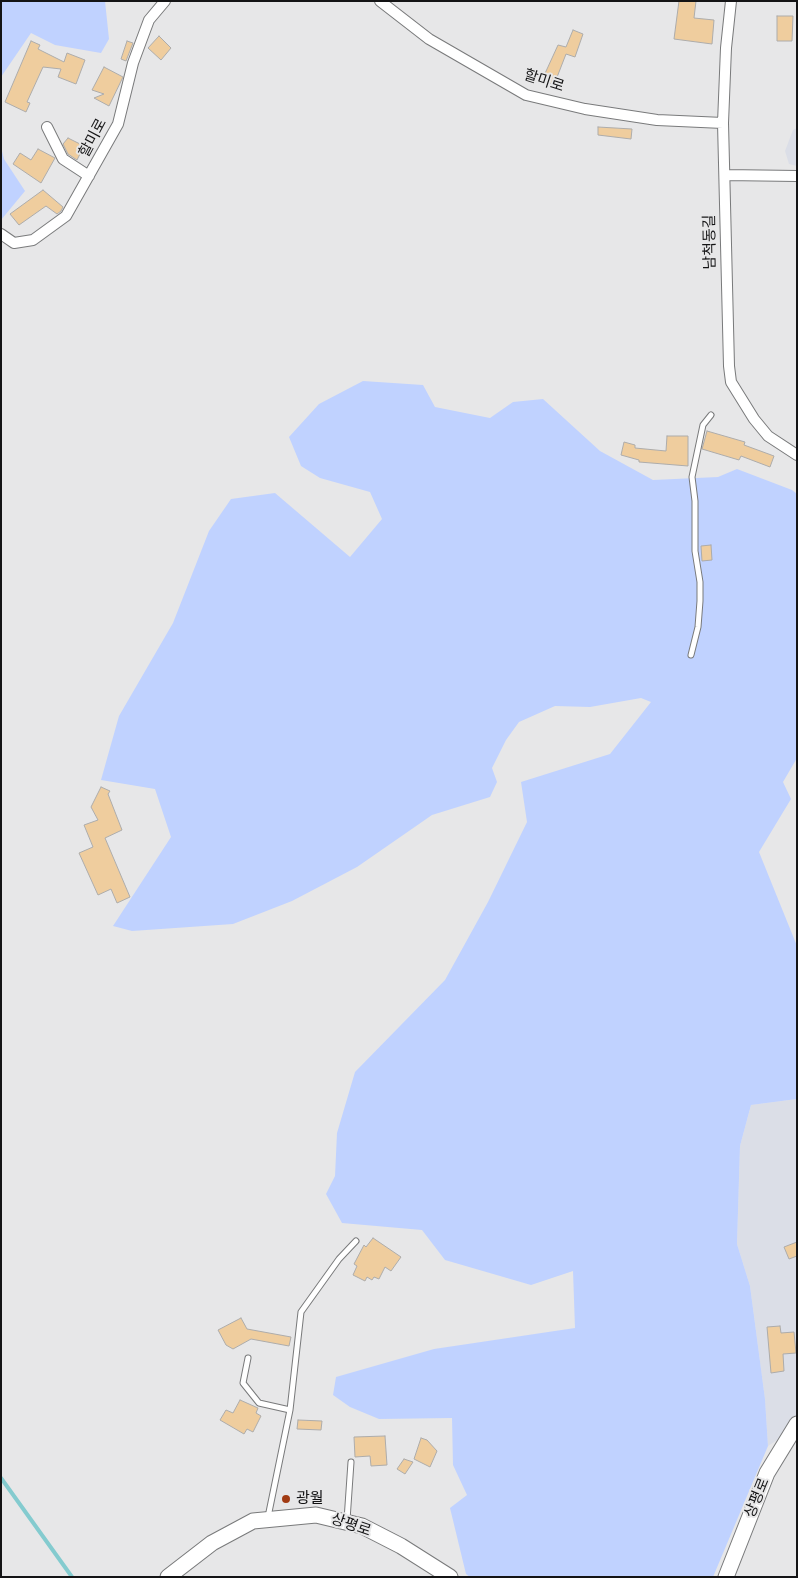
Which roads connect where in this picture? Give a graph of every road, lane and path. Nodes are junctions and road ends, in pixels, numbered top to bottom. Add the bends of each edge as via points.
1 (164, 1) edge
2 (380, 1) edge
3 (731, 1) edge
4 (724, 123) junction
5 (47, 127) dead end
6 (724, 175) junction
7 (89, 176) junction
8 (797, 176) edge
9 (1, 234) edge
10 (711, 415) dead end
11 (797, 455) edge
12 (691, 655) dead end
13 (356, 1241) dead end
14 (248, 1358) dead end
15 (290, 1410) junction
16 (797, 1424) edge
17 (351, 1462) dead end
18 (267, 1520) junction
19 (346, 1521) junction
20 (168, 1577) edge
21 (450, 1577) edge
22 (726, 1577) edge

1 - 7 street, 할미로 via 149,20 133,63 118,124
2 - 4 street, 할미로 via 429,39 526,95 585,109 658,120
3 - 4 street, 남척동길
4 - 6 street, 남척동길
5 - 7 street via 63,159
6 - 8 street
6 - 11 street, 남척동길 via 726,340 731,382 768,436
7 - 9 street, 할미로 via 66,216 34,240 14,243
10 - 12 lane via 704,425 692,477 700,601
13 - 15 lane via 301,1312
14 - 15 lane via 243,1383 258,1403
15 - 18 lane
16 - 22 main road, 상평로 via 767,1473
17 - 19 lane
18 - 19 main road, 상평로 via 316,1515
18 - 20 main road, 상평로 via 253,1521 212,1543
19 - 21 main road, 상평로 via 401,1546

